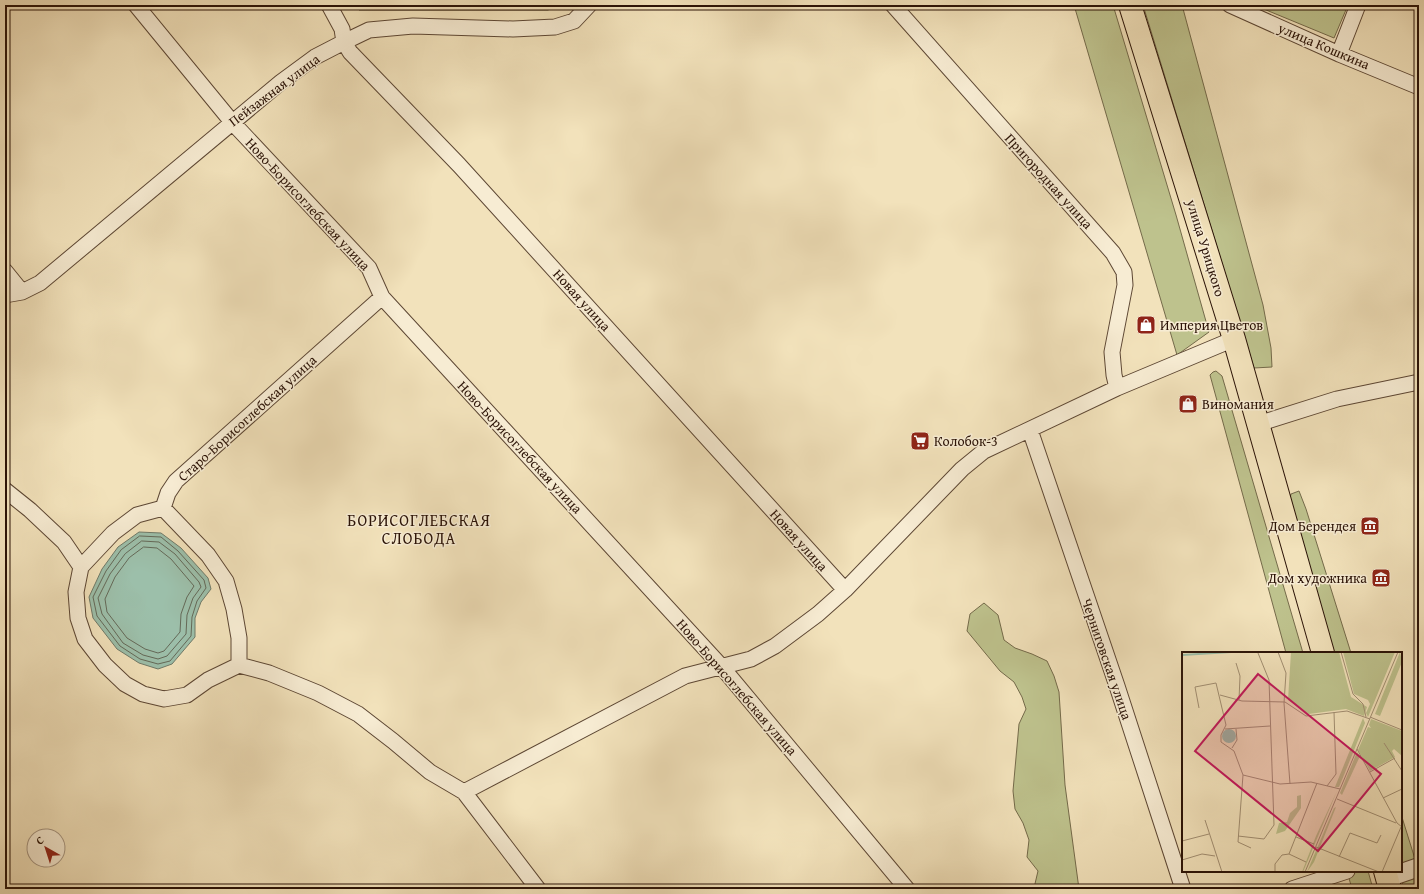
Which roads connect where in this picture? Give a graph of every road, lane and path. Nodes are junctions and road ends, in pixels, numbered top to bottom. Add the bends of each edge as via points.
1 (136, 5) edge
2 (329, 5) edge
3 (589, 5) edge
4 (893, 5) edge
5 (1130, 5) edge
6 (1230, 5) edge
7 (1358, 5) edge
8 (344, 42) junction
9 (1339, 54) junction
10 (1419, 87) edge
11 (232, 122) junction
12 (5, 271) edge
13 (22, 292) junction
14 (5, 295) edge
15 (382, 297) junction
16 (1234, 339) junction
17 (1419, 382) edge
18 (1117, 388) junction
19 (1258, 424) junction
20 (1030, 430) junction
21 (5, 490) edge
22 (163, 508) junction
23 (81, 567) junction
24 (845, 590) junction
25 (1323, 652) edge
26 (239, 665) junction
27 (721, 666) junction
28 (464, 792) junction
29 (1419, 867) edge
30 (1344, 872) edge
31 (1387, 879) edge
32 (538, 889) edge
33 (907, 889) edge
34 (1182, 889) edge
35 (1292, 889) edge

1 - 11 street, Ново-Борисоглебская улица
2 - 8 street, Новая улица via 342,29
3 - 8 street, Пейзажная улица via 574,21 556,27 513,29 413,26 369,30
4 - 18 street, Пригородная улица via 1113,254 1124,272 1112,352
5 - 16 main road, улица Урицкого
6 - 9 street, улица Кошкина
7 - 9 street
8 - 11 street, Пейзажная улица via 315,57
8 - 24 street, Новая улица via 350,52 459,165
9 - 10 street, улица Кошкина
11 - 13 street, Пейзажная улица via 40,283
11 - 15 street, Ново-Борисоглебская улица via 369,268
12 - 13 street
13 - 14 street, Пейзажная улица
15 - 22 street, Старо-Борисоглебская улица via 176,481 168,493
15 - 27 street, Ново-Борисоглебская улица
16 - 18 street
16 - 19 main road, улица Урицкого
17 - 19 street via 1336,399
18 - 20 street
19 - 25 main road, улица Урицкого
20 - 24 street via 984,451 962,469
20 - 34 street, Черниговская улица via 1117,686
21 - 23 street via 64,542
22 - 23 street via 137,515 113,533
22 - 26 street via 208,555 226,580 239,638
23 - 26 street via 76,592 78,618 85,639 104,665 125,684 143,694 164,699 187,695 208,680
24 - 27 street via 775,646 751,659
26 - 28 street via 269,673 318,692 351,711 430,772
27 - 28 street via 685,676
27 - 33 street, Ново-Борисоглебская улица
28 - 32 street
29 - 31 street
30 - 35 street

